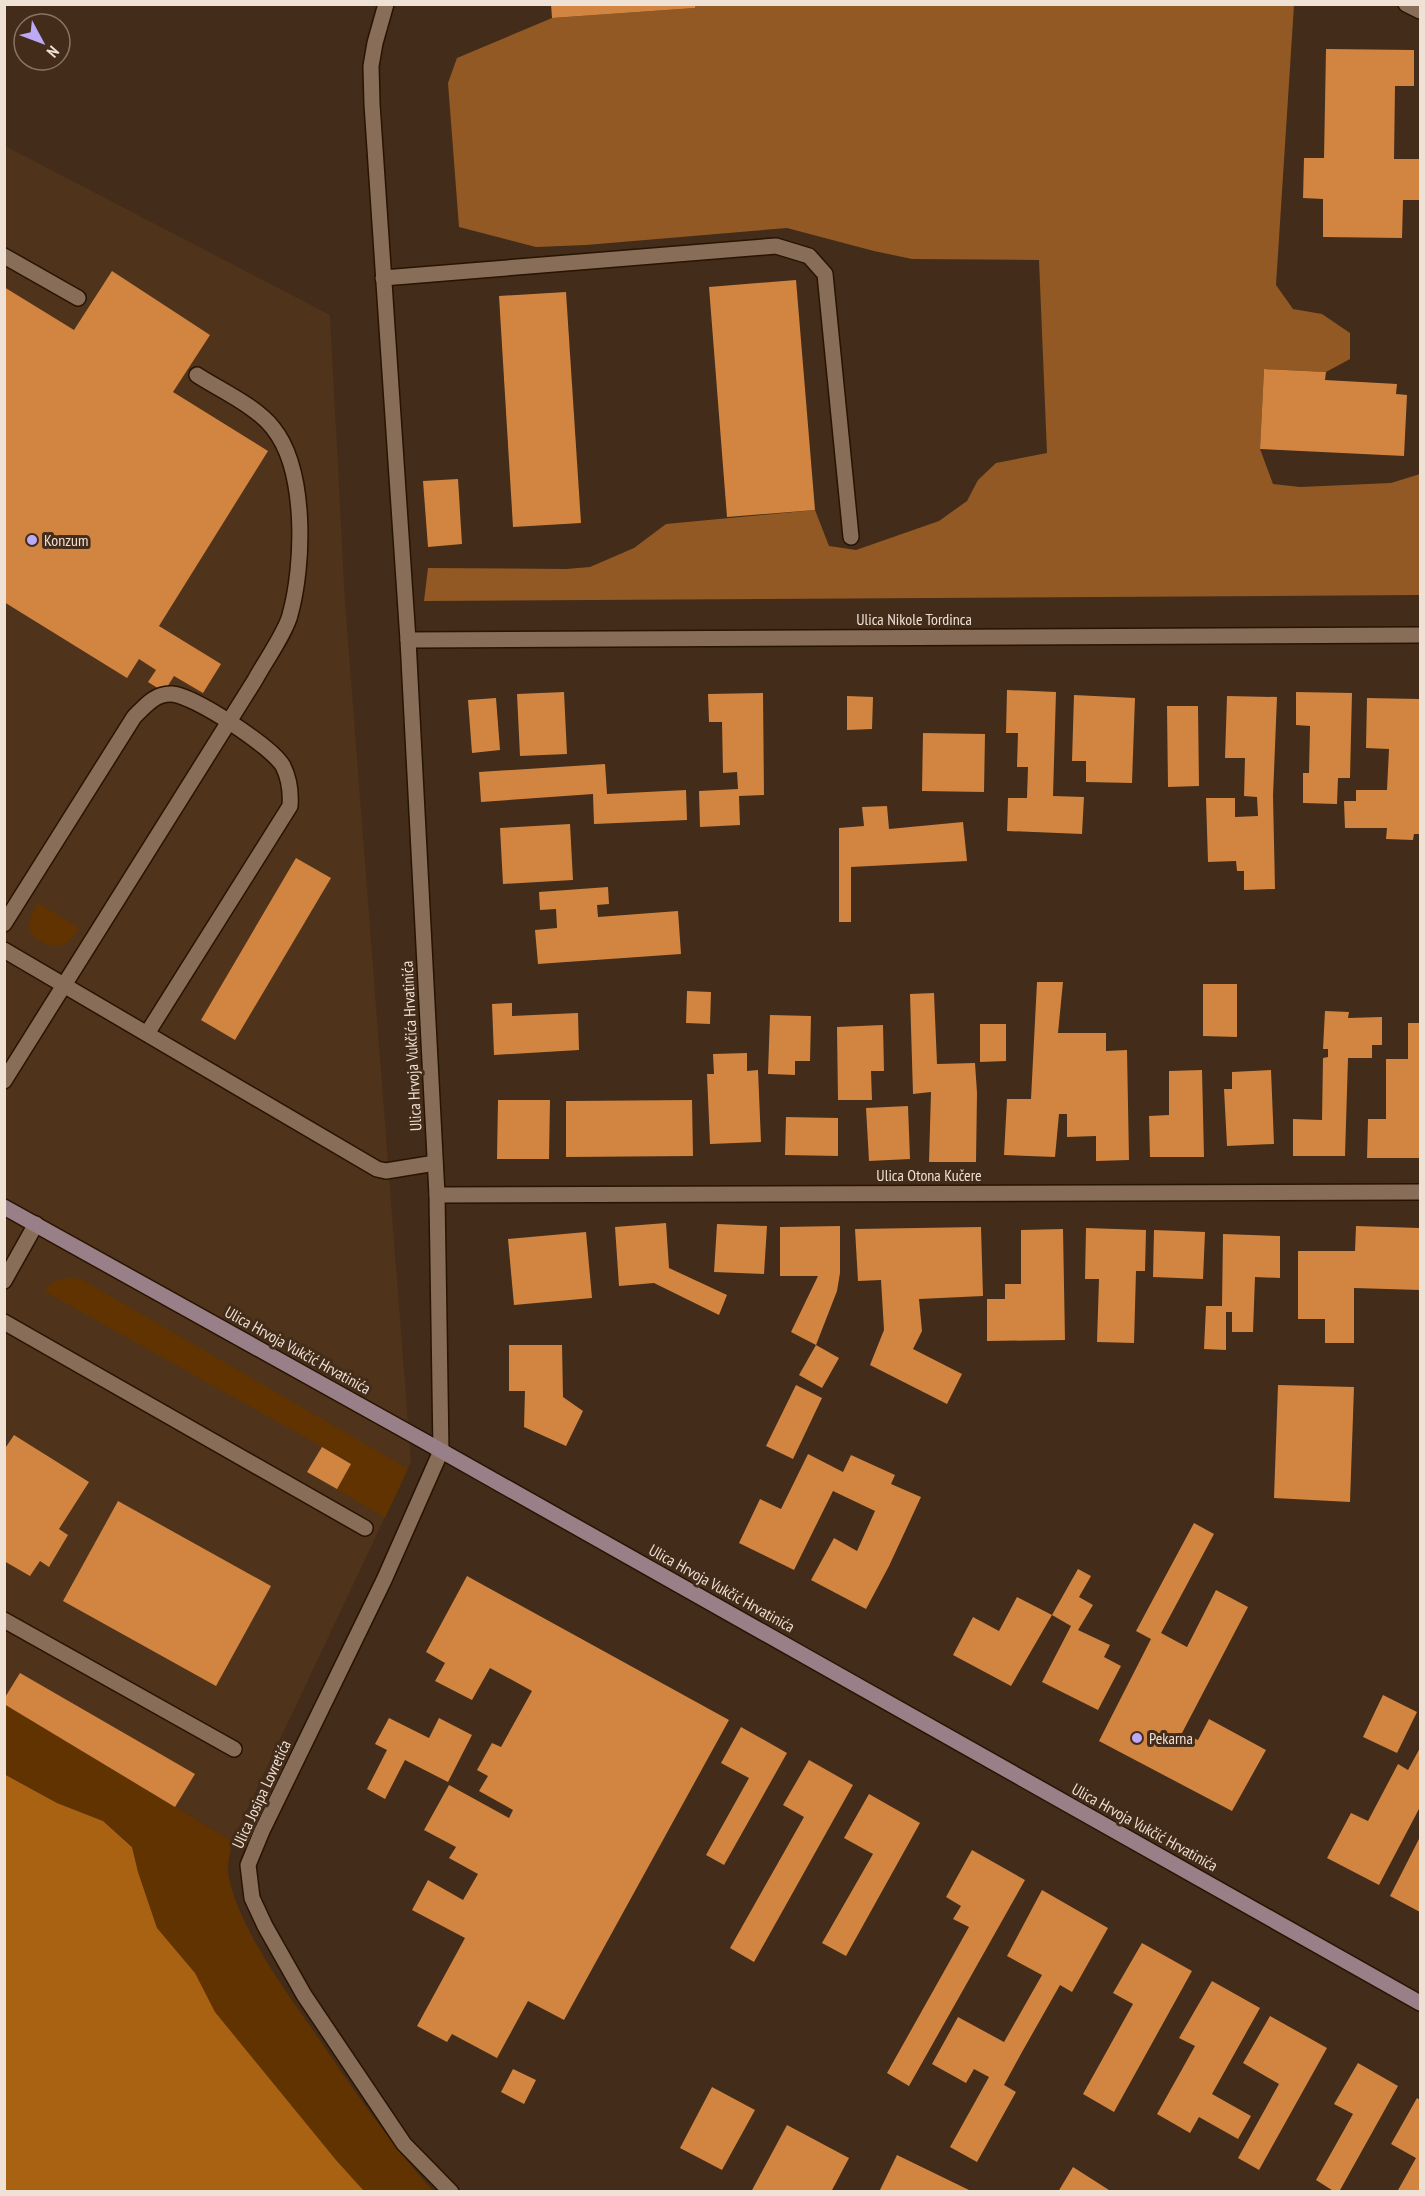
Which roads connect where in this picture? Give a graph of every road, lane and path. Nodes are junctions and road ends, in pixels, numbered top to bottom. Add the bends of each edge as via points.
1 (386, 4) edge
2 (1406, 4) edge
3 (1420, 11) edge
4 (4, 256) edge
5 (383, 278) junction
6 (78, 298) dead end
7 (197, 375) dead end
8 (851, 537) dead end
9 (1420, 635) edge
10 (408, 640) junction
11 (229, 722) junction
12 (4, 924) edge
13 (4, 950) edge
14 (64, 985) junction
15 (148, 1032) junction
16 (4, 1081) edge
17 (435, 1163) junction
18 (1420, 1192) edge
19 (437, 1195) junction
20 (4, 1207) edge
21 (36, 1224) junction
22 (4, 1281) edge
23 (4, 1322) edge
24 (441, 1451) junction
25 (365, 1528) dead end
26 (4, 1620) edge
27 (234, 1749) dead end
28 (1420, 2003) edge
29 (450, 2192) edge

1 - 5 street, Ulica Hrvoja Vukčića Hrvatinića via 371,66
2 - 3 street
4 - 6 street
5 - 8 street via 776,246 809,255 825,274
5 - 10 street, Ulica Hrvoja Vukčića Hrvatinića
7 - 11 street via 273,427 288,454 301,539 290,617
9 - 10 street, Ulica Nikole Tordinca
10 - 17 street, Ulica Hrvoja Vukčića Hrvatinića
11 - 12 street via 172,694 155,697 134,717
11 - 14 street
11 - 15 street via 272,753 282,765 291,790 290,806
13 - 14 street
14 - 15 street
14 - 16 street
15 - 17 street via 377,1169 387,1171
17 - 19 street, Ulica Hrvoja Vukčića Hrvatinića
18 - 19 street, Ulica Otona Kučere
19 - 24 street, Ulica Hrvoja Vukčića Hrvatinića
20 - 21 main road, Ulica Hrvoja Vukčić Hrvatinića
21 - 22 street
21 - 24 main road, Ulica Hrvoja Vukčić Hrvatinića
23 - 25 street
24 - 28 main road, Ulica Hrvoja Vukčić Hrvatinića
24 - 29 street, Ulica Josipa Lovretića via 248,1865 252,1898 304,1995 404,2144
26 - 27 street

